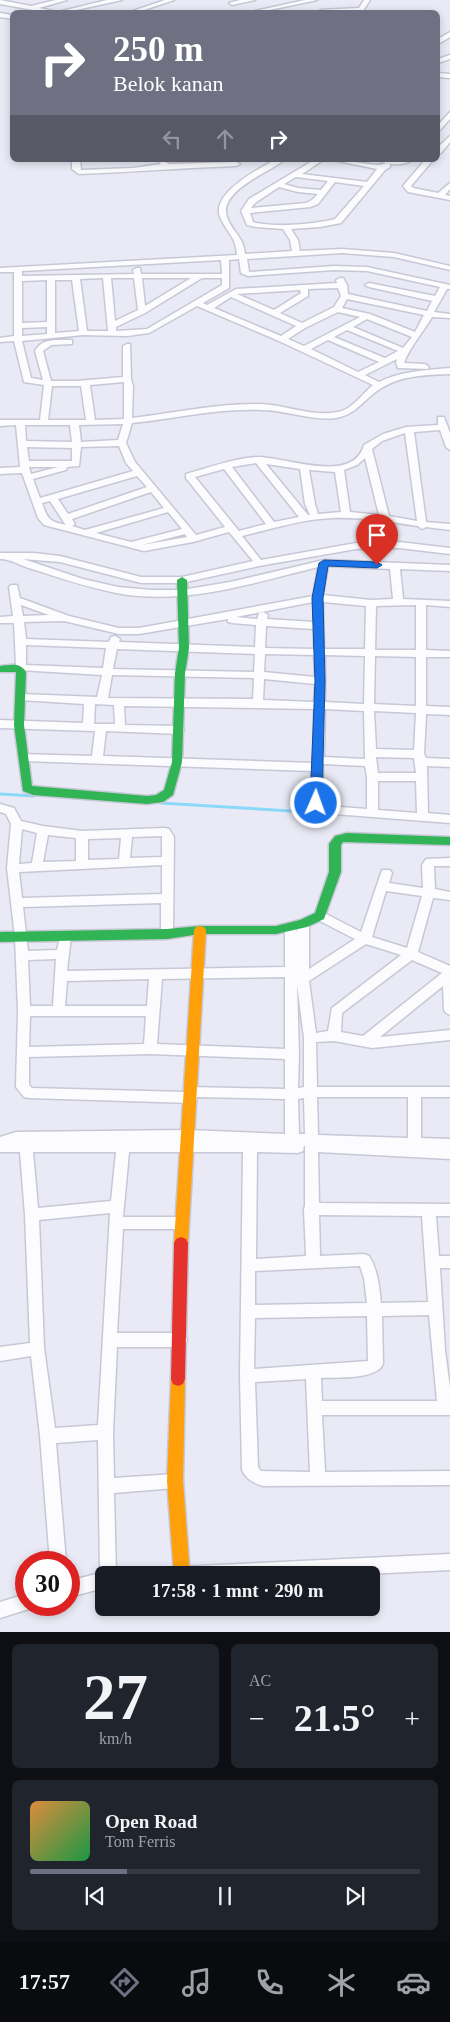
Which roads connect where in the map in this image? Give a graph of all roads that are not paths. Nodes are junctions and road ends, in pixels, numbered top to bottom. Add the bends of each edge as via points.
1 (17, 0) edge
2 (64, 0) edge
3 (119, 0) edge
4 (171, 0) edge
5 (252, 0) edge
6 (314, 0) edge
7 (2, 3) edge
8 (233, 4) edge
9 (30, 8) junction
10 (40, 10) edge
11 (69, 10) edge
12 (138, 10) edge
13 (271, 10) edge
14 (450, 114) edge
15 (440, 124) edge
16 (450, 138) edge
17 (440, 149) edge
18 (76, 162) edge
19 (162, 162) edge
20 (236, 162) edge
21 (277, 162) edge
22 (315, 162) edge
23 (360, 162) edge
24 (405, 162) edge
25 (427, 162) edge
26 (384, 164) edge
27 (167, 166) junction
28 (294, 174) junction
29 (333, 180) junction
30 (369, 184) junction
31 (237, 185) junction
32 (278, 185) junction
33 (450, 185) edge
34 (298, 190) junction
35 (323, 192) junction
36 (265, 193) junction
37 (439, 196) junction
38 (450, 198) edge
39 (245, 211) junction
40 (285, 226) junction
41 (324, 252) junction
42 (296, 253) junction
43 (242, 257) junction
44 (225, 258) junction
45 (18, 268) junction
46 (334, 268) junction
47 (450, 268) edge
48 (0, 270) edge
49 (137, 270) junction
50 (367, 270) junction
51 (51, 276) junction
52 (76, 276) junction
53 (107, 276) junction
54 (168, 276) junction
55 (200, 276) junction
56 (226, 276) junction
57 (17, 279) junction
58 (343, 285) junction
59 (369, 285) junction
60 (447, 286) edge
61 (303, 287) junction
62 (275, 288) junction
63 (233, 295) junction
64 (168, 296) junction
65 (345, 296) junction
66 (435, 299) junction
67 (371, 300) junction
68 (196, 304) junction
69 (254, 304) junction
70 (208, 308) junction
71 (337, 309) junction
72 (142, 311) junction
73 (275, 313) junction
74 (430, 314) junction
75 (367, 316) junction
76 (450, 316) edge
77 (382, 322) junction
78 (51, 324) junction
79 (18, 326) junction
80 (302, 326) junction
81 (346, 327) junction
82 (421, 327) junction
83 (112, 330) junction
84 (83, 333) junction
85 (51, 335) junction
86 (415, 335) junction
87 (328, 337) junction
88 (18, 339) junction
89 (282, 339) junction
90 (0, 340) edge
91 (69, 342) dead end
92 (127, 346) dead end
93 (305, 349) junction
94 (404, 351) junction
95 (384, 361) junction
96 (450, 368) edge
97 (359, 375) junction
98 (126, 379) junction
99 (48, 384) junction
100 (85, 384) junction
101 (379, 385) junction
102 (91, 421) junction
103 (128, 421) junction
104 (0, 422) edge
105 (20, 422) junction
106 (44, 422) junction
107 (74, 422) junction
108 (409, 429) junction
109 (122, 443) junction
110 (24, 444) junction
111 (77, 445) junction
112 (367, 447) junction
113 (450, 447) edge
114 (258, 460) junction
115 (76, 464) junction
116 (304, 466) junction
117 (227, 467) junction
118 (339, 470) junction
119 (0, 471) edge
120 (26, 471) junction
121 (139, 472) junction
122 (153, 488) junction
123 (53, 498) junction
124 (37, 502) junction
125 (169, 509) junction
126 (346, 514) junction
127 (67, 518) junction
128 (310, 518) junction
129 (385, 520) junction
130 (272, 526) junction
131 (422, 526) junction
132 (450, 527) edge
133 (72, 530) junction
134 (233, 532) junction
135 (84, 533) junction
136 (190, 535) junction
137 (450, 552) edge
138 (4, 556) edge
139 (259, 563) junction
140 (324, 563) junction
141 (395, 566) junction
142 (450, 568) edge
143 (182, 580) junction
144 (14, 587) dead end
145 (182, 593) junction
146 (318, 598) junction
147 (16, 600) junction
148 (421, 602) junction
149 (371, 603) junction
150 (398, 603) junction
151 (450, 604) edge
152 (264, 609) junction
153 (66, 618) junction
154 (215, 618) junction
155 (0, 620) edge
156 (17, 620) junction
157 (261, 622) junction
158 (184, 624) junction
159 (319, 626) junction
160 (119, 631) junction
161 (21, 642) junction
162 (112, 646) junction
163 (184, 648) junction
164 (260, 651) junction
165 (318, 652) junction
166 (370, 652) junction
167 (420, 654) junction
168 (450, 654) edge
169 (0, 669) edge
170 (106, 672) junction
171 (180, 673) junction
172 (260, 675) junction
173 (320, 681) junction
174 (21, 696) junction
175 (90, 700) junction
176 (102, 701) junction
177 (119, 702) junction
178 (180, 702) junction
179 (258, 703) junction
180 (319, 707) junction
181 (369, 708) junction
182 (421, 710) junction
183 (450, 712) edge
184 (0, 724) edge
185 (19, 725) junction
186 (88, 727) junction
187 (101, 727) junction
188 (120, 728) junction
189 (179, 730) junction
190 (24, 757) junction
191 (370, 758) junction
192 (420, 758) junction
193 (97, 760) junction
194 (178, 762) junction
195 (318, 763) junction
196 (450, 763) edge
197 (373, 777) junction
198 (420, 777) junction
199 (0, 808) edge
200 (372, 814) junction
201 (423, 816) junction
202 (450, 819) edge
203 (18, 824) junction
204 (43, 830) junction
205 (127, 833) junction
206 (82, 835) junction
207 (450, 841) edge
208 (167, 861) junction
209 (124, 862) junction
210 (450, 862) edge
211 (82, 863) junction
212 (38, 866) junction
213 (13, 868) junction
214 (386, 873) dead end
215 (381, 886) junction
216 (429, 893) junction
217 (450, 896) edge
218 (167, 898) junction
219 (16, 903) junction
220 (320, 916) junction
221 (297, 926) junction
222 (200, 930) junction
223 (167, 934) junction
224 (65, 936) junction
225 (0, 937) edge
226 (20, 937) junction
227 (365, 939) junction
228 (62, 954) junction
229 (411, 954) junction
230 (22, 956) junction
231 (290, 972) junction
232 (448, 973) edge
233 (156, 974) junction
234 (196, 975) junction
235 (62, 976) junction
236 (303, 979) junction
237 (450, 1010) edge
238 (24, 1011) junction
239 (59, 1011) junction
240 (152, 1011) junction
241 (450, 1035) edge
242 (334, 1036) junction
243 (310, 1038) junction
244 (365, 1042) junction
245 (150, 1049) junction
246 (24, 1052) junction
247 (194, 1052) junction
248 (293, 1054) junction
249 (310, 1092) junction
250 (450, 1092) edge
251 (415, 1093) junction
252 (293, 1094) junction
253 (191, 1095) junction
254 (188, 1141) junction
255 (292, 1143) junction
256 (0, 1144) edge
257 (312, 1144) junction
258 (450, 1145) edge
259 (26, 1147) junction
260 (122, 1147) junction
261 (250, 1147) junction
262 (414, 1148) junction
263 (450, 1153) edge
264 (117, 1206) junction
265 (311, 1209) junction
266 (429, 1210) junction
267 (450, 1210) edge
268 (32, 1214) junction
269 (117, 1223) junction
270 (182, 1223) junction
271 (313, 1260) junction
272 (432, 1262) junction
273 (450, 1262) edge
274 (249, 1265) junction
275 (436, 1308) junction
276 (374, 1310) junction
277 (248, 1312) junction
278 (110, 1340) junction
279 (180, 1340) junction
280 (37, 1348) junction
281 (444, 1351) edge
282 (0, 1354) edge
283 (313, 1372) junction
284 (247, 1376) junction
285 (316, 1408) junction
286 (448, 1408) edge
287 (105, 1432) junction
288 (48, 1436) junction
289 (450, 1478) edge
290 (318, 1480) junction
291 (175, 1481) junction
292 (105, 1486) junction
293 (57, 1551) edge
294 (450, 1562) edge
295 (108, 1566) edge
296 (181, 1566) edge
297 (368, 1566) edge
298 (95, 1582) edge
299 (80, 1585) edge
300 (15, 1605) edge
301 (0, 1610) edge

1 - 7 street
2 - 9 street
3 - 11 street
4 - 12 street
5 - 8 street
6 - 13 street
7 - 9 street
9 - 10 street
14 - 15 street
16 - 17 street
18 - 27 street via 76,169 80,172
19 - 27 street
20 - 27 street
20 - 31 street
21 - 31 street
22 - 28 street
23 - 26 street
24 - 26 street
25 - 37 street via 407,183 408,188
26 - 30 street
28 - 29 street
28 - 32 street
29 - 30 street
29 - 35 street
30 - 40 street via 338,221
31 - 43 street via 222,208 222,215 239,241
32 - 34 street
32 - 36 street
33 - 37 street
34 - 35 street
34 - 36 street
35 - 39 street via 315,202 307,205
36 - 39 street via 252,201
37 - 38 street
39 - 40 street via 252,225
40 - 42 street via 294,240
41 - 42 street
41 - 46 street
41 - 47 street via 375,252
42 - 43 street
43 - 44 street
43 - 46 street via 248,274
44 - 49 street
44 - 56 street
45 - 48 street
45 - 49 street
45 - 57 street
46 - 50 street
46 - 58 street
49 - 53 street
49 - 54 street
49 - 72 street
50 - 59 street
50 - 60 street
51 - 52 street
51 - 57 street
51 - 78 street
52 - 53 street
52 - 84 street
53 - 83 street
54 - 55 street
54 - 64 street
55 - 56 street
55 - 64 street
56 - 68 street via 226,286
57 - 79 street
58 - 61 street
58 - 65 street
59 - 66 street
59 - 67 street
60 - 66 street
61 - 62 street
61 - 73 street via 305,294
62 - 63 street via 236,291
62 - 69 street
63 - 69 street
63 - 70 street
64 - 72 street
65 - 67 street
65 - 71 street
66 - 74 street
67 - 74 street
68 - 70 street
68 - 83 street via 149,331 135,334
69 - 73 street
70 - 89 street
71 - 75 street
71 - 80 street
72 - 83 street
73 - 80 street
74 - 76 street
74 - 82 street
75 - 77 street
75 - 81 street
77 - 82 street
77 - 86 street
78 - 79 street
78 - 85 street
79 - 88 street
80 - 89 street
81 - 87 street
81 - 94 street
82 - 86 street
83 - 84 street
84 - 85 street
85 - 88 street
86 - 94 street
87 - 93 street
87 - 95 street
88 - 90 street
88 - 99 street via 27,380
89 - 93 street
91 - 99 street via 49,343 39,351
92 - 98 street
93 - 97 street
94 - 95 street
94 - 96 street via 401,366
95 - 97 street
96 - 101 street via 412,374
97 - 101 street
98 - 100 street
98 - 103 street via 129,386
99 - 100 street
99 - 106 street
100 - 102 street
101 - 103 street via 350,410 337,415 261,407 227,408
102 - 103 street
102 - 107 street
103 - 109 street
104 - 105 street
105 - 106 street
105 - 110 street
106 - 107 street
107 - 111 street
108 - 112 street via 379,439
108 - 113 street via 442,423
108 - 131 street
109 - 111 street
109 - 121 street
110 - 111 street
110 - 120 street
111 - 115 street
112 - 118 street via 354,464
112 - 129 street
114 - 116 street
114 - 117 street
114 - 128 street
115 - 120 street
115 - 120 street
116 - 118 street
116 - 128 street
117 - 130 street
117 - 134 street via 189,476
118 - 126 street
119 - 120 street
120 - 124 street
121 - 122 street
121 - 123 street
122 - 125 street
122 - 127 street
123 - 124 street
123 - 127 street
124 - 133 street via 44,521
125 - 135 street
125 - 136 street
126 - 128 street
126 - 129 street
127 - 133 street
128 - 130 street
129 - 131 street
130 - 134 street
131 - 132 street
133 - 135 street
134 - 136 street
134 - 139 street
135 - 136 street via 151,548
137 - 139 street via 376,544
138 - 143 street via 60,559 141,580
138 - 145 street via 118,590
139 - 143 street
140 - 141 street
140 - 145 street
140 - 146 street
141 - 142 street
141 - 150 street
143 - 145 street
144 - 147 street
145 - 158 street
146 - 149 street
146 - 152 street
146 - 159 street
147 - 153 street
147 - 156 street
148 - 150 street
148 - 151 street
148 - 167 street
149 - 150 street
149 - 166 street
152 - 154 street
152 - 157 street
153 - 156 street
153 - 160 street
154 - 157 street
154 - 158 street
155 - 156 street
156 - 161 street
157 - 159 street
157 - 164 street
158 - 160 street
158 - 163 street
159 - 165 street
160 - 162 street
161 - 162 street
161 - 170 street via 20,665 23,668
162 - 163 street
162 - 170 street
163 - 164 street
163 - 171 street
164 - 165 street
164 - 172 street
165 - 166 street
165 - 173 street
166 - 167 street
166 - 181 street
167 - 168 street
167 - 182 street
169 - 174 street via 20,669
170 - 171 street
170 - 176 street
171 - 172 street
171 - 178 street
172 - 173 street
172 - 179 street
173 - 180 street
174 - 175 street
174 - 185 street
175 - 176 street
175 - 186 street
176 - 177 street
177 - 178 street
177 - 188 street
178 - 179 street
178 - 189 street
179 - 180 street
180 - 181 street
180 - 195 street
181 - 182 street
181 - 191 street
182 - 183 street
182 - 192 street
184 - 185 street
185 - 186 street
185 - 190 street
186 - 187 street
187 - 188 street
187 - 193 street
188 - 189 street
189 - 194 street
190 - 193 street
190 - 194 street via 29,790 147,800 159,800 166,795
191 - 192 street
191 - 195 street
191 - 197 street
192 - 196 street
192 - 198 street
193 - 194 street
194 - 195 street
195 - 200 street via 318,808
197 - 198 street
197 - 200 street
198 - 201 street
199 - 203 street via 10,811
200 - 201 street
201 - 202 street
203 - 204 street
203 - 213 street
204 - 206 street
204 - 212 street
205 - 206 street
205 - 208 street via 165,832 168,837
205 - 209 street
206 - 211 street
207 - 220 street via 339,839 335,844 335,872
208 - 209 street
208 - 218 street
209 - 211 street
210 - 216 street via 430,862
211 - 212 street
212 - 213 street
213 - 219 street
214 - 215 street
215 - 216 street
215 - 227 street
216 - 217 street
216 - 229 street
218 - 219 street
218 - 223 street
219 - 226 street
220 - 221 street
220 - 227 street
221 - 222 street via 276,930
221 - 231 street
221 - 236 street
222 - 223 street
222 - 234 street
223 - 224 street
224 - 226 street
224 - 228 street
225 - 226 street
226 - 230 street
227 - 229 street
227 - 236 street
228 - 230 street
228 - 235 street
229 - 232 street
229 - 242 street via 336,1011
230 - 238 street
231 - 234 street
231 - 248 street
232 - 237 street
232 - 244 street
233 - 234 street
233 - 235 street
233 - 240 street
234 - 247 street
235 - 239 street
236 - 243 street
238 - 239 street
238 - 246 street
239 - 240 street
240 - 245 street
241 - 244 street
242 - 243 street
242 - 244 street
243 - 249 street
245 - 246 street
245 - 247 street
246 - 253 street via 22,1088 29,1093
247 - 248 street
247 - 253 street
248 - 252 street
249 - 251 street
249 - 252 street
249 - 257 street
250 - 251 street
251 - 262 street
252 - 253 street
252 - 255 street
253 - 254 street
254 - 255 street
254 - 256 street via 16,1138
254 - 260 street
254 - 261 street
254 - 270 street
255 - 257 street
255 - 261 street
256 - 259 street
257 - 262 street
257 - 265 street
258 - 262 street
259 - 260 street
259 - 268 street
260 - 264 street
261 - 274 street
262 - 263 street
264 - 268 street
264 - 269 street
265 - 266 street
265 - 271 street
266 - 267 street
266 - 272 street
268 - 280 street
269 - 270 street
269 - 278 street
270 - 279 street
271 - 274 street
271 - 276 street via 364,1260 369,1266
272 - 273 street
272 - 275 street
274 - 277 street
275 - 276 street
275 - 281 street
276 - 277 street
276 - 283 street via 375,1367
277 - 284 street
278 - 279 street
278 - 287 street
279 - 291 street
280 - 282 street
280 - 288 street
281 - 286 street
283 - 284 street
283 - 285 street
284 - 290 street via 250,1470 263,1479
285 - 286 street
285 - 290 street
287 - 288 street
287 - 292 street
288 - 293 street
289 - 290 street
291 - 292 street
291 - 296 street
292 - 295 street
294 - 297 street
298 - 299 street
300 - 301 street

